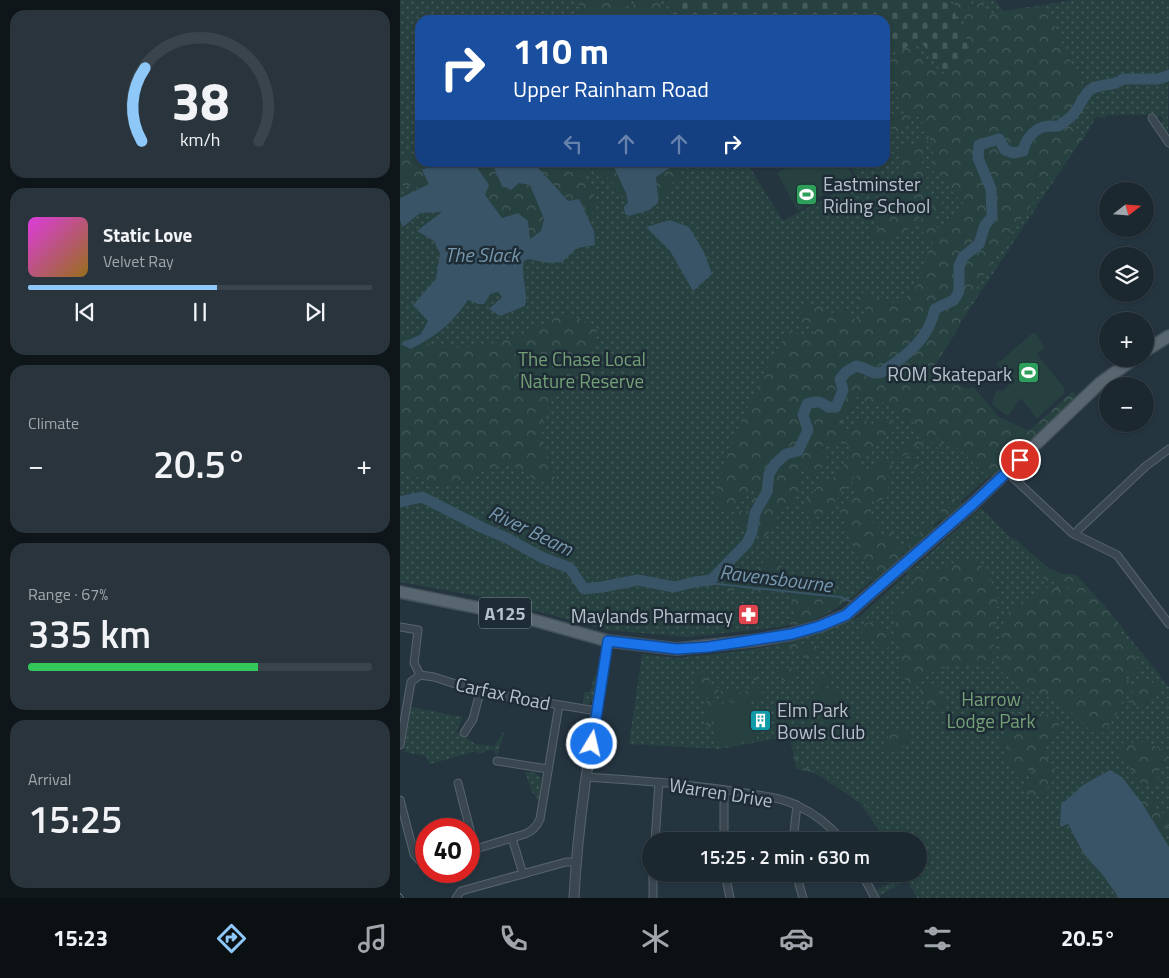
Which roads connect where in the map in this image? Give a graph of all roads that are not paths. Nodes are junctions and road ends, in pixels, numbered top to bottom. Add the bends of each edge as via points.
1 (1152, 118) dead end
2 (1169, 143) edge
3 (1169, 336) edge
4 (1154, 345) edge
5 (1124, 367) edge
6 (1169, 449) edge
7 (1007, 472) junction
8 (1075, 535) junction
9 (400, 592) edge
10 (1169, 624) edge
11 (400, 628) edge
12 (608, 641) junction
13 (420, 676) junction
14 (480, 692) junction
15 (404, 702) edge
16 (559, 705) junction
17 (597, 711) junction
18 (464, 733) dead end
19 (400, 745) edge
20 (497, 761) dead end
21 (548, 769) junction
22 (586, 777) junction
23 (659, 782) junction
24 (458, 783) dead end
25 (724, 790) junction
26 (400, 800) edge
27 (797, 805) junction
28 (465, 818) edge
29 (656, 832) edge
30 (724, 832) edge
31 (794, 832) edge
32 (836, 832) edge
33 (512, 838) junction
34 (480, 848) edge
35 (415, 855) edge
36 (576, 862) junction
37 (523, 874) junction
38 (653, 882) edge
39 (727, 882) edge
40 (798, 882) edge
41 (866, 882) edge
42 (456, 898) edge
43 (574, 898) edge
44 (653, 898) edge
45 (730, 898) edge
46 (803, 898) edge
47 (875, 898) edge

1 - 2 street
3 - 4 main road
5 - 7 main road, A125 via 1092,391
6 - 8 street via 1146,466
7 - 8 street
7 - 12 main road, A125 via 846,615 820,626 759,640 684,648
8 - 10 street via 1117,555
9 - 12 main road, A125 via 519,616
11 - 13 street via 418,630 414,663
12 - 17 street
13 - 14 street, Carfax Road via 434,677
13 - 15 street via 412,682
14 - 16 street, Carfax Road
14 - 18 street via 473,719
15 - 19 street
16 - 17 street, Carfax Road
16 - 21 street
17 - 22 street
20 - 21 street
21 - 33 street via 537,826 529,833
22 - 23 street, Warren Drive
22 - 36 street
23 - 25 street, Warren Drive
23 - 29 street
24 - 28 street
25 - 27 street, Warren Drive
25 - 30 street
26 - 35 street
27 - 31 street
27 - 32 street, Warren Drive
33 - 34 street
33 - 37 street
36 - 37 street
36 - 43 street
37 - 42 street via 461,892
38 - 44 street
39 - 45 street
40 - 46 street
41 - 47 street

